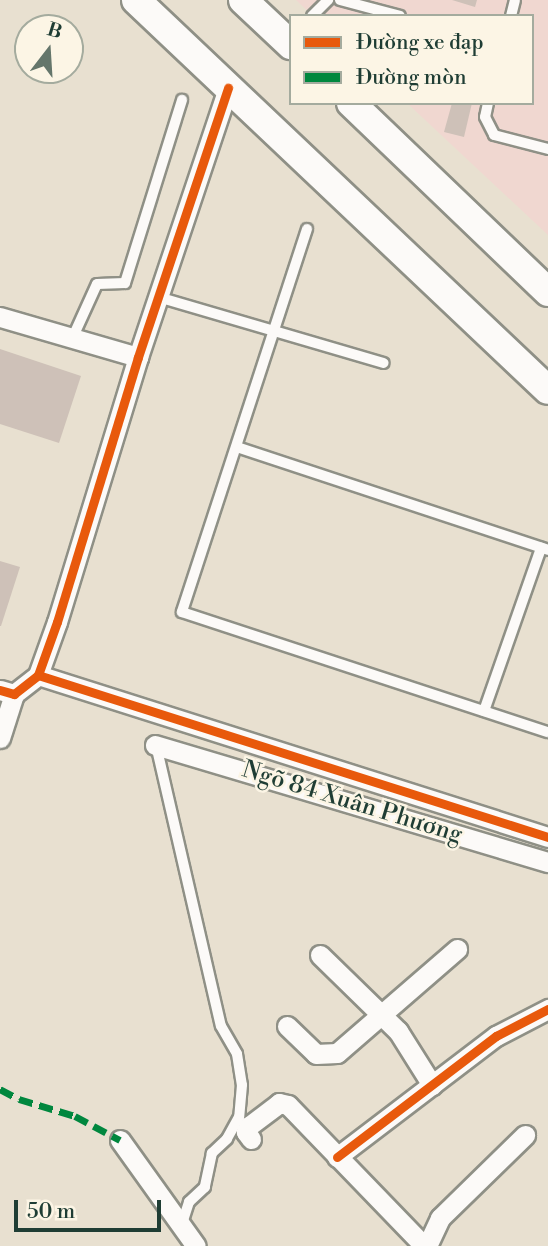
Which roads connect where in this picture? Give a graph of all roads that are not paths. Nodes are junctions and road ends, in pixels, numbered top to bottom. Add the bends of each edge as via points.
1 (136, 0) edge
2 (243, 0) edge
3 (328, 0) edge
4 (340, 0) edge
5 (314, 14) edge
6 (392, 14) edge
7 (289, 40) edge
8 (228, 88) junction
9 (181, 100) dead end
10 (353, 105) edge
11 (488, 105) edge
12 (548, 149) edge
13 (307, 229) dead end
14 (548, 292) edge
15 (158, 297) junction
16 (0, 317) edge
17 (276, 331) junction
18 (72, 340) junction
19 (138, 357) junction
20 (384, 363) dead end
21 (548, 390) edge
22 (237, 447) junction
23 (545, 549) edge
24 (38, 675) junction
25 (7, 692) edge
26 (484, 711) junction
27 (548, 732) edge
28 (0, 738) edge
29 (155, 745) joint
30 (343, 772) junction
31 (336, 798) junction
32 (548, 837) edge
33 (548, 862) edge
34 (457, 949) dead end
35 (320, 955) dead end
36 (548, 1009) edge
37 (382, 1016) junction
38 (287, 1026) dead end
39 (432, 1085) junction
40 (525, 1135) dead end
41 (251, 1139) dead end
42 (120, 1140) dead end
43 (337, 1157) junction
44 (181, 1226) junction
45 (196, 1246) edge
46 (425, 1246) edge

1 - 8 main road
2 - 7 main road
3 - 5 lane
4 - 6 lane
8 - 15 street
8 - 21 main road
9 - 18 lane via 125,282 97,284
10 - 14 main road
11 - 12 lane via 485,117 494,135
13 - 17 lane
15 - 17 lane
15 - 19 street
16 - 18 street
17 - 20 lane
17 - 22 lane
18 - 19 street
19 - 24 street
22 - 23 lane
22 - 26 lane via 182,612
23 - 26 lane
24 - 25 street
24 - 30 street
25 - 28 street
26 - 27 lane
29 - 31 street, Ngõ 84 Xuân Phương
29 - 44 lane via 221,1026 237,1054 242,1085 239,1117 227,1139 212,1153 205,1187 189,1202
30 - 31 street
30 - 32 street
31 - 33 street, Ngõ 84 Xuân Phương
34 - 37 street
35 - 37 street
36 - 39 street via 496,1036
37 - 38 street via 337,1054 316,1054
37 - 39 street via 398,1031
39 - 43 street
40 - 46 street via 440,1218
41 - 43 street via 246,1132 249,1126 282,1103
42 - 44 street
43 - 46 street
44 - 45 street

